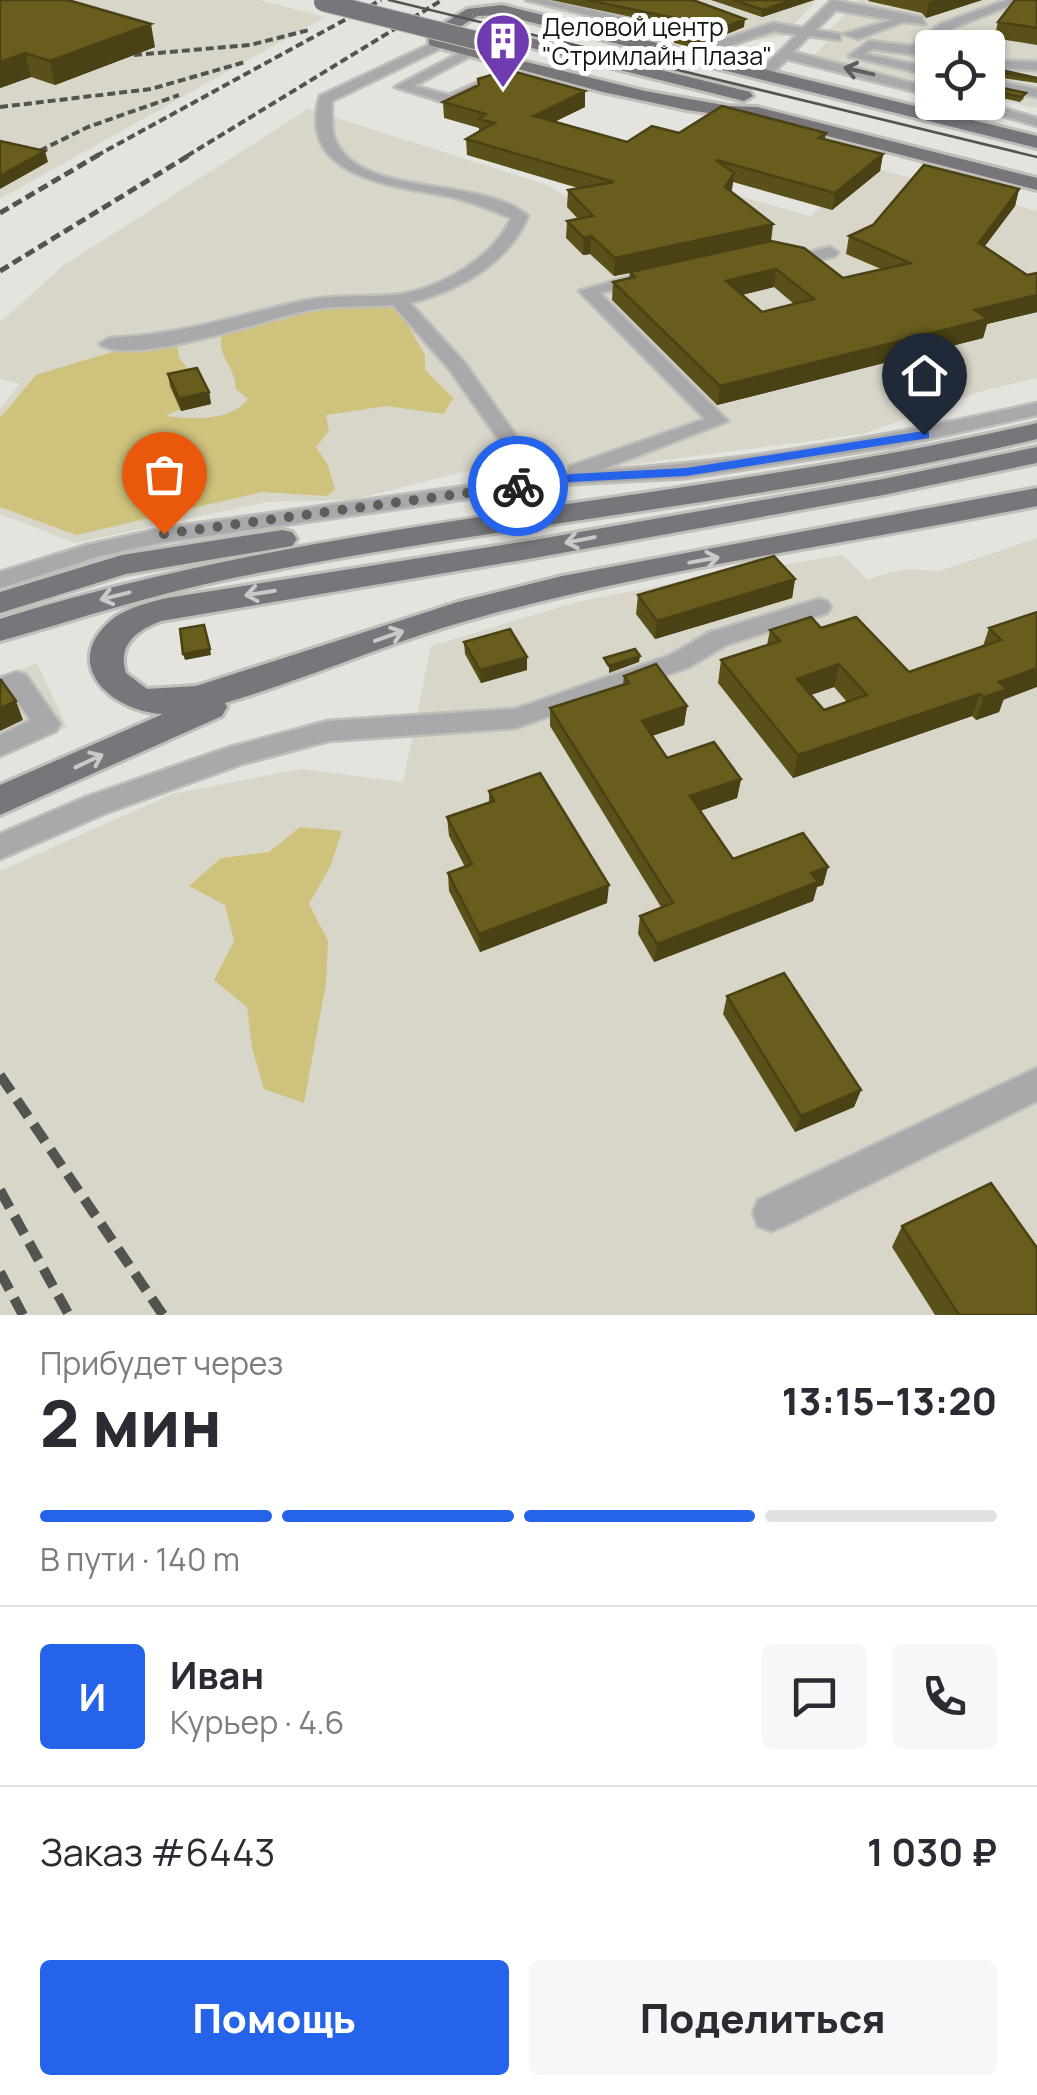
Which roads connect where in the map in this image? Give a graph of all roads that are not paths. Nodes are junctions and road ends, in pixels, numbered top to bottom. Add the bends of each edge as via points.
1 (357, 0) edge
2 (532, 0) edge
3 (1018, 0) edge
4 (320, 1) edge
5 (836, 3) edge
6 (742, 19) edge
7 (922, 21) dead end
8 (898, 22) dead end
9 (768, 28) junction
10 (808, 29) junction
11 (836, 37) dead end
12 (500, 41) junction
13 (437, 45) junction
14 (914, 50) joint
15 (470, 53) junction
16 (784, 54) junction
17 (1005, 65) edge
18 (1037, 66) edge
19 (915, 68) edge
20 (501, 75) junction
21 (763, 76) junction
22 (531, 83) edge
23 (1005, 86) edge
24 (708, 87) junction
25 (915, 88) edge
26 (1037, 92) edge
27 (429, 93) dead end
28 (901, 101) junction
29 (915, 101) edge
30 (1005, 113) edge
31 (772, 117) junction
32 (1037, 122) edge
33 (1037, 142) edge
34 (1037, 168) edge
35 (1037, 184) edge
36 (768, 250) edge
37 (830, 252) dead end
38 (660, 274) edge
39 (398, 300) junction
40 (109, 344) dead end
41 (1037, 410) edge
42 (1037, 431) edge
43 (1037, 455) edge
44 (571, 478) junction
45 (883, 487) junction
46 (508, 488) junction
47 (1037, 498) edge
48 (629, 506) junction
49 (478, 527) junction
50 (0, 580) edge
51 (0, 603) edge
52 (819, 607) dead end
53 (0, 630) edge
54 (303, 666) junction
55 (0, 689) edge
56 (0, 746) edge
57 (0, 802) edge
58 (0, 847) edge
59 (1037, 1084) edge
60 (770, 1213) dead end

1 - 12 main road
2 - 9 street via 724,44
3 - 14 street via 944,27
4 - 12 main road, bridge
5 - 7 street
5 - 10 street
6 - 9 street
8 - 10 street via 858,35
9 - 10 street
10 - 11 street
10 - 16 street
12 - 24 main road
12 - 31 main road
13 - 15 main road
13 - 21 main road via 434,36 462,17 502,10
13 - 39 street via 325,100 321,127 337,158 367,176 456,194 520,216 516,232 484,264
14 - 19 street via 870,44 855,56
15 - 20 street via 402,87 450,100
15 - 31 main road via 689,106
16 - 21 street
25 -> 16 street
17 - 18 street
20 - 22 street
20 - 27 street via 478,70
21 - 28 main road
23 - 26 street
24 - 28 main road
24 - 34 main road
28 - 29 street
28 - 33 main road
30 - 32 street
31 - 35 main road
36 - 37 street via 806,258
38 - 44 street via 588,291 718,422 598,462
39 - 40 street via 326,301 198,335
39 - 46 street via 457,366 508,440 502,462
41 - 44 street via 705,469
42 - 48 main road via 952,452
43 - 45 main road
44 - 46 street
45 - 48 main road
45 -> 54 main road via 166,608 122,628 105,656 106,674 117,688 158,702
46 - 50 street via 164,534
54 -> 47 main road via 448,616 560,588
48 - 49 main road
49 - 51 main road via 351,530 200,550 122,565
49 -> 53 main road via 224,571
52 - 58 street via 717,638 680,661 516,718 328,731 237,755
57 -> 54 main road
55 - 56 street via 16,681 47,724
59 - 60 street

